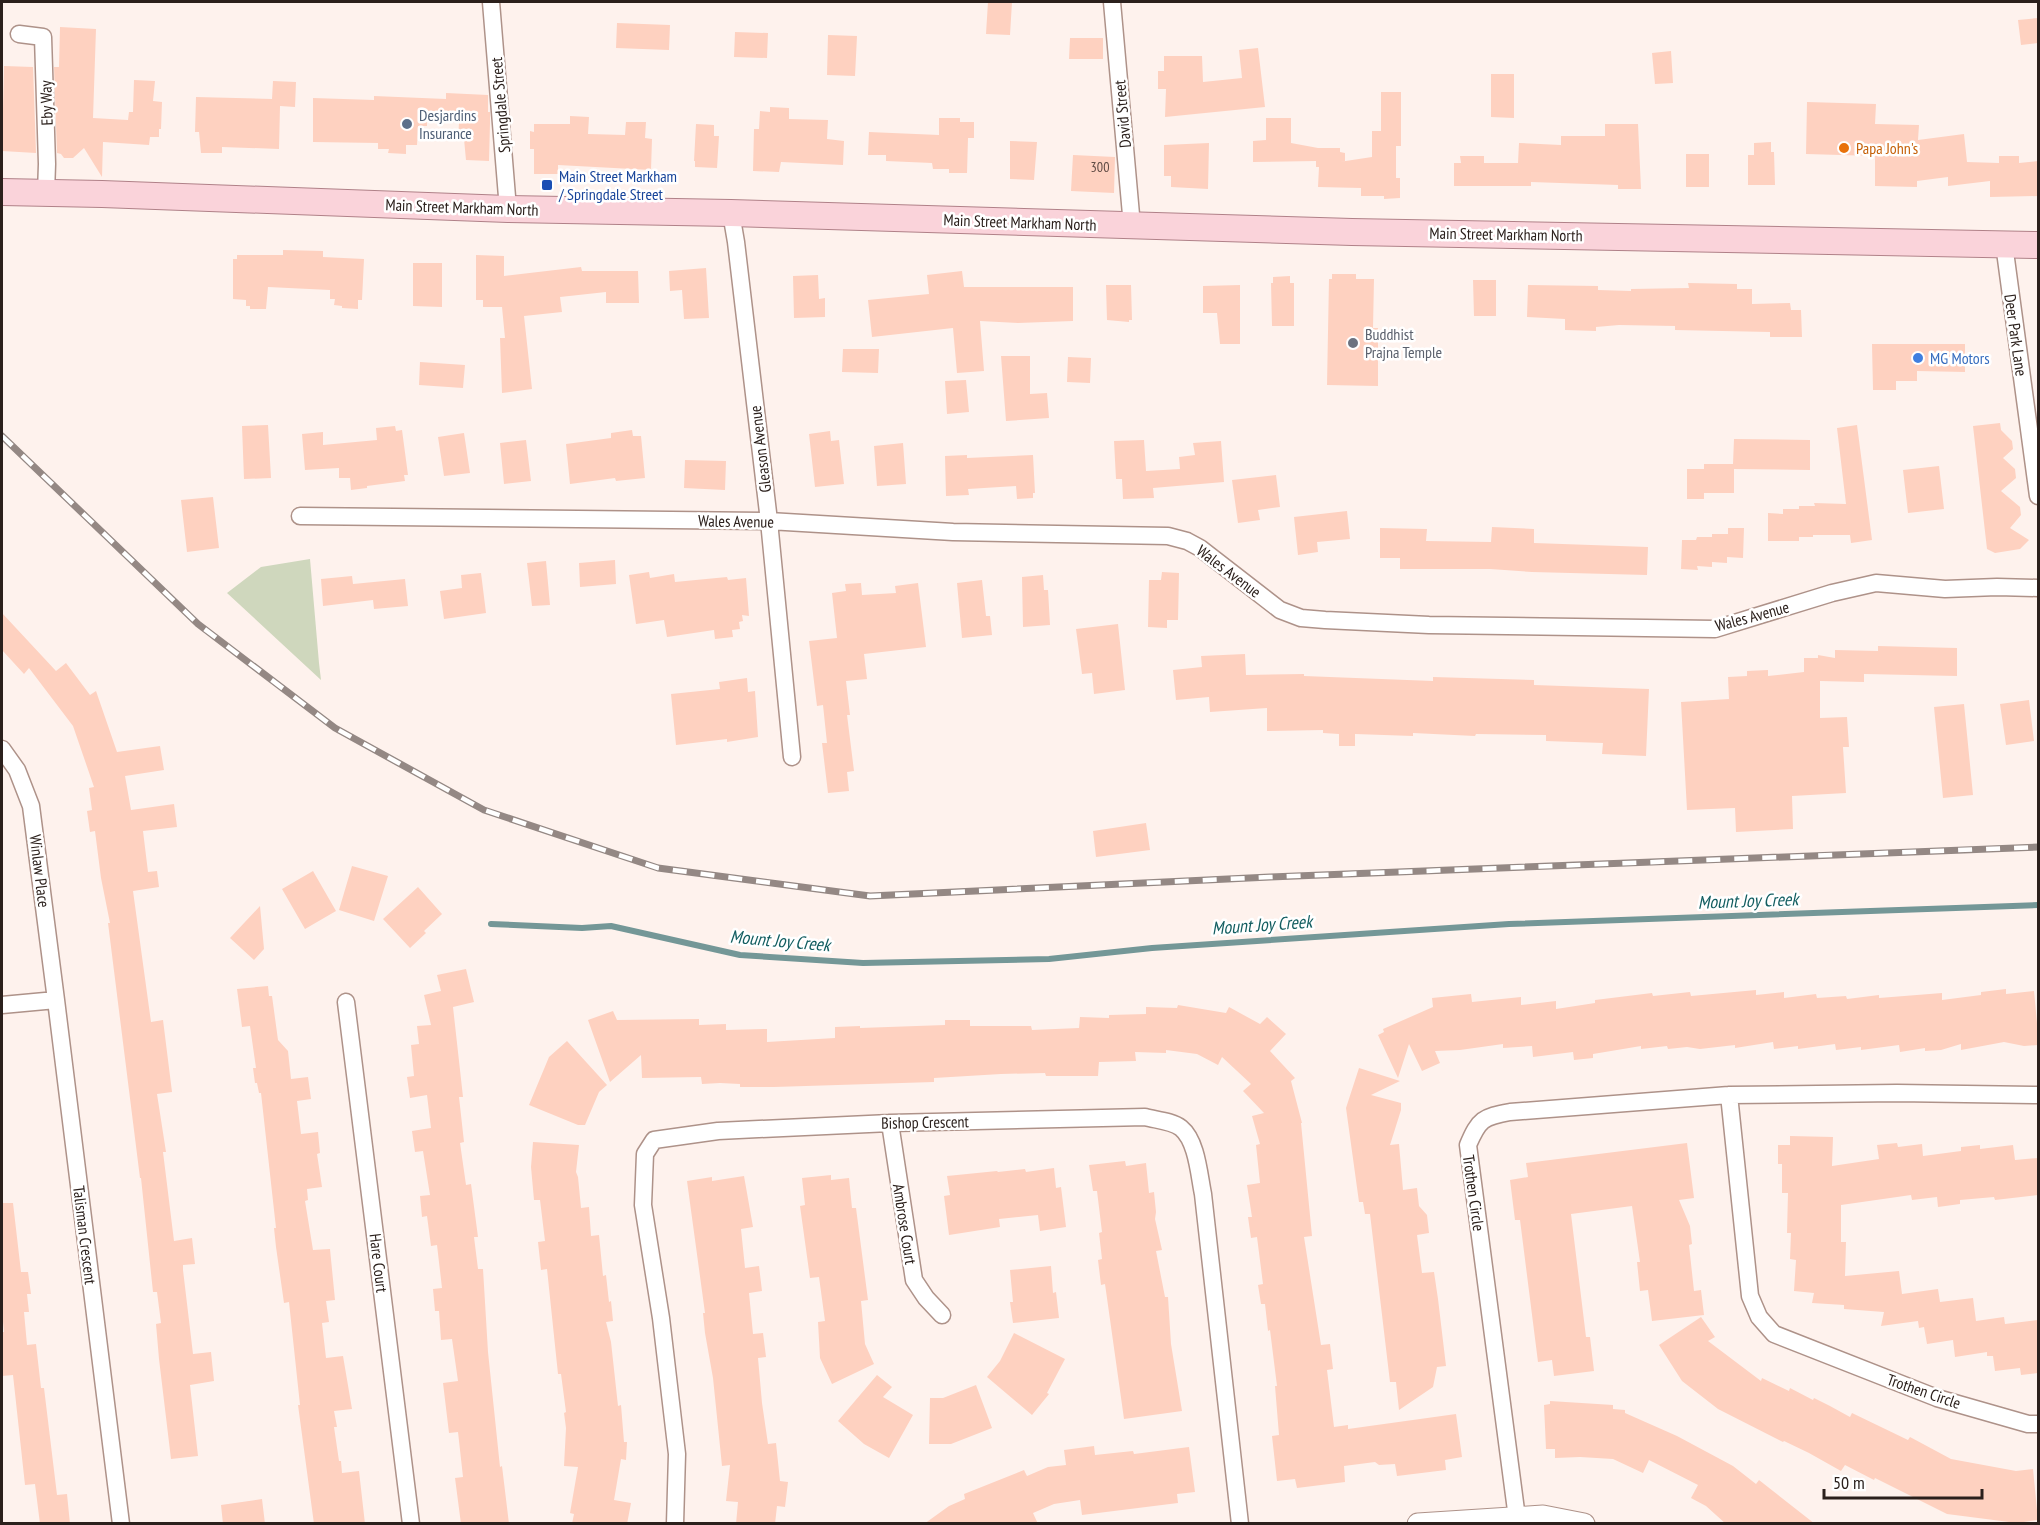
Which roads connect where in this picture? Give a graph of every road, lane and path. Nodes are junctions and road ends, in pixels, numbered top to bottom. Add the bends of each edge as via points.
1 (491, 2) edge
2 (1112, 2) edge
3 (19, 34) dead end
4 (2, 192) edge
5 (46, 193) junction
6 (508, 209) junction
7 (731, 213) junction
8 (1132, 226) junction
9 (2004, 244) junction
10 (2038, 245) edge
11 (2038, 496) edge
12 (300, 516) dead end
13 (769, 521) junction
14 (2038, 588) edge
15 (2, 749) edge
16 (792, 757) dead end
17 (56, 1000) junction
18 (346, 1002) dead end
19 (2, 1005) edge
20 (1729, 1095) junction
21 (2038, 1095) edge
22 (890, 1123) junction
23 (942, 1315) dead end
24 (2038, 1424) edge
25 (1517, 1518) junction
26 (121, 1524) edge
27 (411, 1524) edge
28 (675, 1524) edge
29 (1240, 1524) edge
30 (1418, 1524) edge
31 (1584, 1524) edge

1 - 6 street, Springdale Street
2 - 8 street, David Street
3 - 5 street, Eby Way via 43,37
4 - 5 main road, Main Street Markham North
5 - 6 main road, Main Street Markham North
6 - 7 main road, Main Street Markham North
7 - 8 main road, Main Street Markham North
7 - 13 street, Gleason Avenue
8 - 9 main road, Main Street Markham North
9 - 10 main road, Main Street Markham North
9 - 11 street, Deer Park Lane
12 - 13 street, Wales Avenue
13 - 14 street, Wales Avenue via 953,532 1168,536 1200,548 1286,613 1325,621 1714,629 1876,583 1945,589
13 - 16 street, Gleason Avenue
15 - 17 street, Winlaw Place via 17,770 32,806
17 - 19 street
17 - 26 street, Talisman Crescent
18 - 27 street, Hare Court
20 - 21 street, Trothen Circle
20 - 24 street, Trothen Circle via 1750,1296 1759,1317 1774,1334 1937,1398
20 - 25 street, Trothen Circle via 1510,1113 1486,1117 1474,1130 1467,1145
22 - 23 street, Ambrose Court via 914,1280
22 - 28 street, Bishop Crescent via 718,1131 654,1140 645,1154 644,1205 677,1454
22 - 29 street, Bishop Crescent via 1145,1117 1182,1128 1194,1147 1203,1194
25 - 30 street
25 - 31 street via 1544,1516

